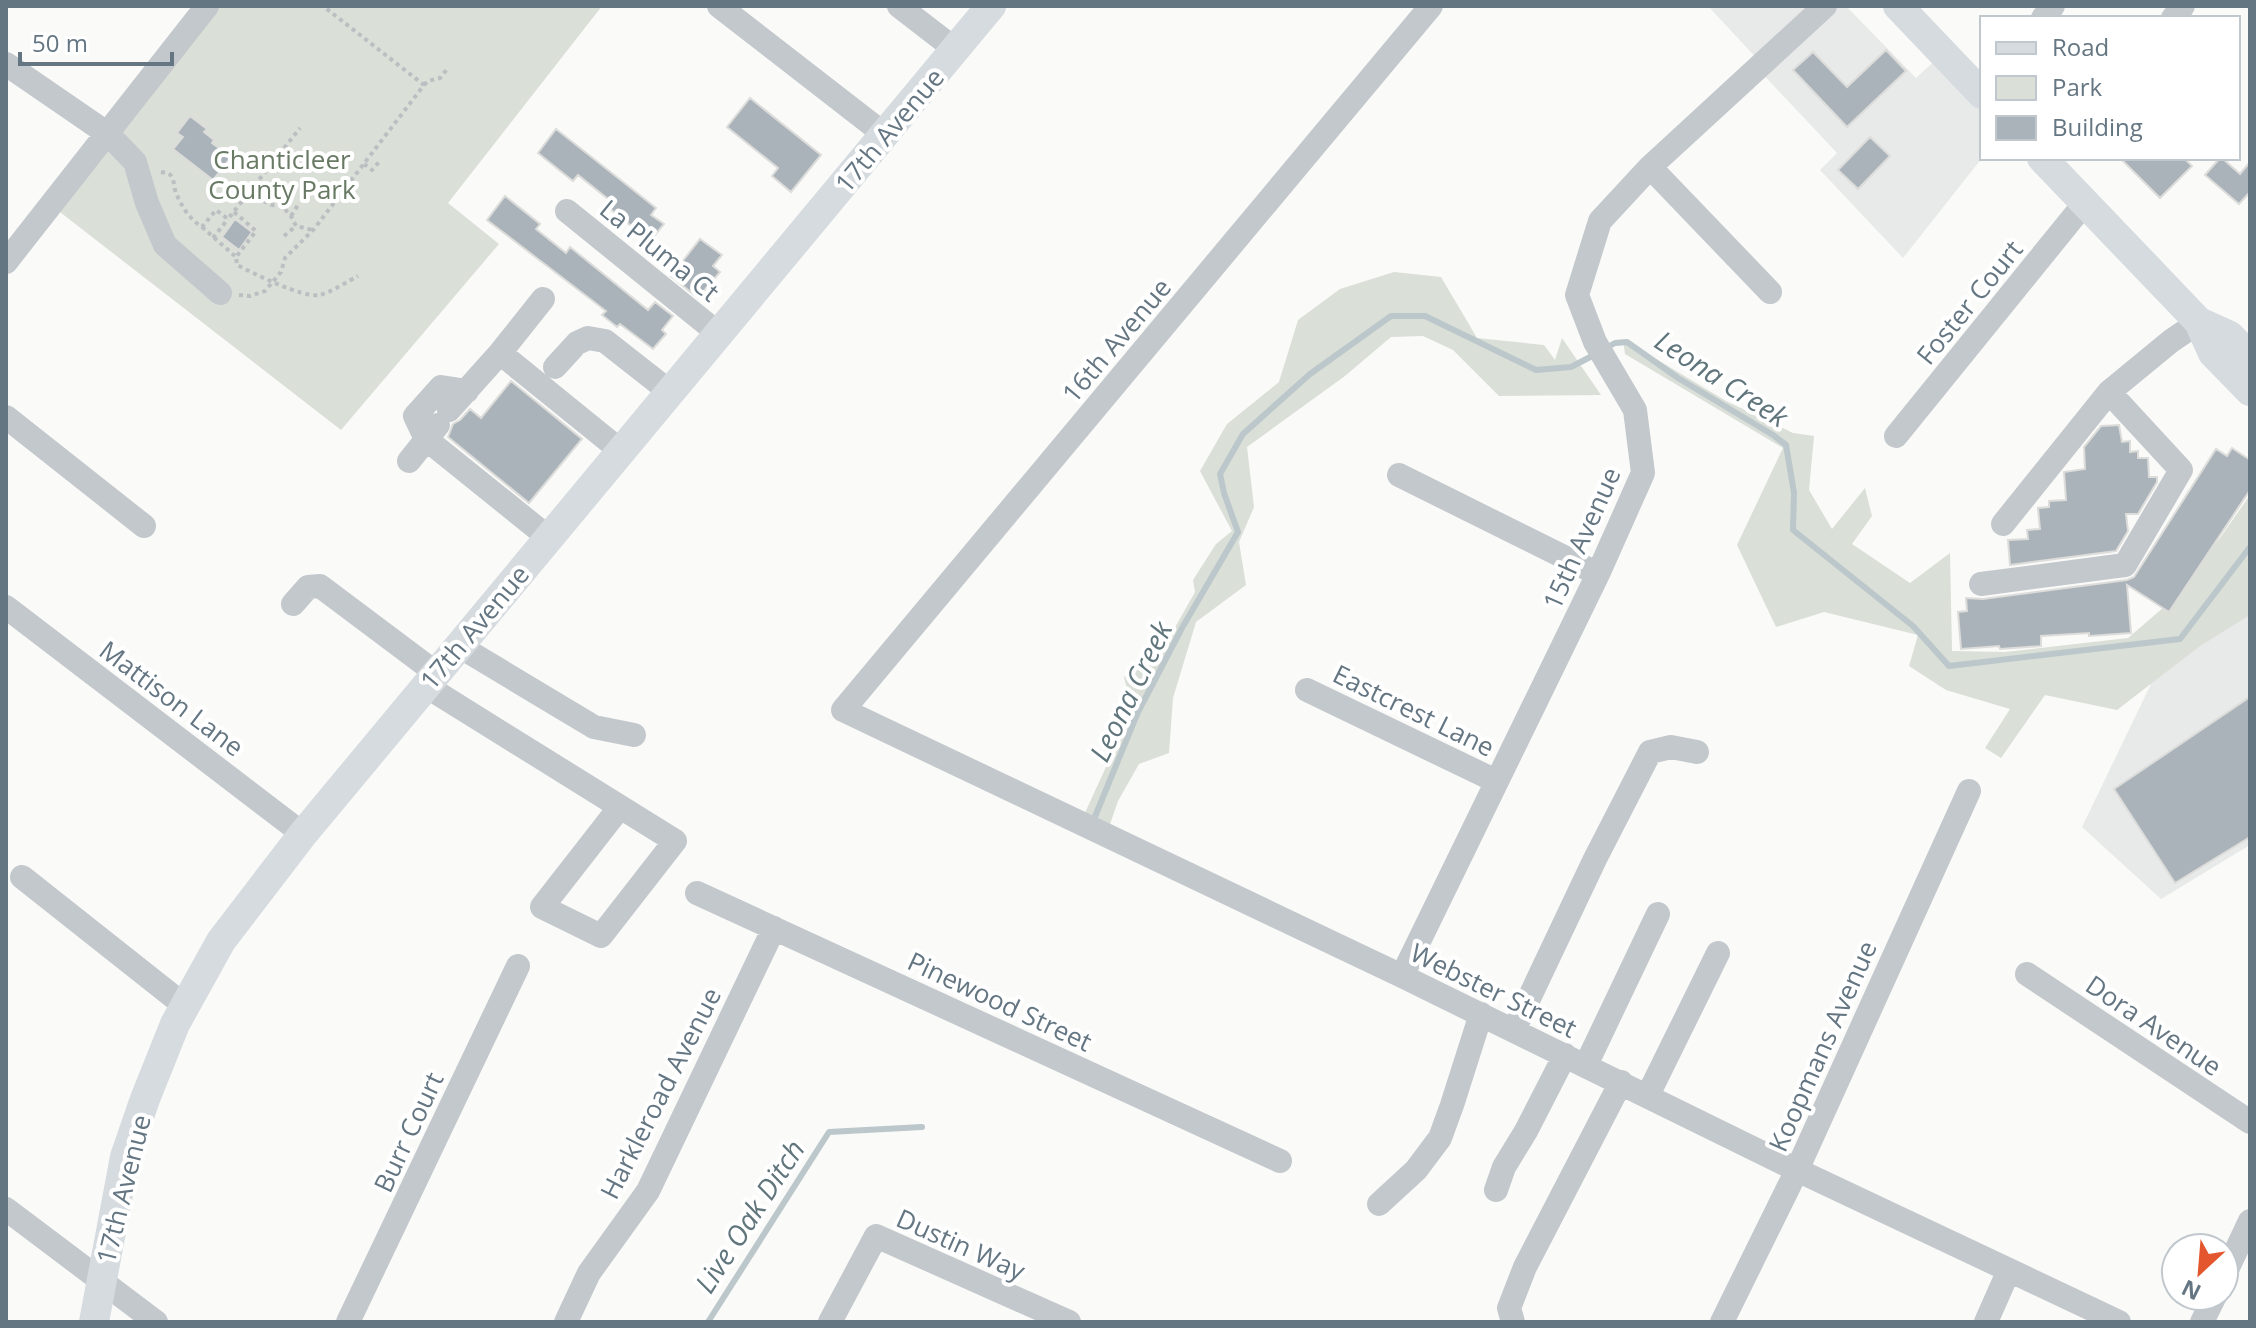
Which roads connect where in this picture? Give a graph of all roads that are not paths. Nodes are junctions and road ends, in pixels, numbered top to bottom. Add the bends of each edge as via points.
1 (207, 6) edge
2 (719, 6) edge
3 (899, 6) edge
4 (991, 6) edge
5 (1431, 6) edge
6 (1825, 6) edge
7 (1898, 6) edge
8 (956, 50) junction
9 (6, 64) edge
10 (1980, 92) edge
11 (108, 134) junction
12 (884, 134) junction
13 (2048, 160) edge
14 (1650, 167) junction
15 (2084, 204) junction
16 (567, 211) dead end
17 (6, 262) edge
18 (1770, 292) dead end
19 (220, 293) road end
20 (543, 299) dead end
21 (2199, 322) junction
22 (719, 334) junction
23 (500, 353) junction
24 (2250, 357) edge
25 (555, 367) dead end
26 (467, 391) junction
27 (2250, 391) edge
28 (670, 392) junction
29 (2109, 392) junction
30 (6, 417) edge
31 (438, 425) junction
32 (1896, 436) dead end
33 (621, 451) junction
34 (409, 461) dead end
35 (1399, 475) dead end
36 (2003, 524) dead end
37 (144, 526) dead end
38 (549, 538) junction
39 (1598, 574) junction
40 (1981, 584) dead end
41 (293, 604) dead end
42 (6, 607) edge
43 (459, 646) junction
44 (431, 680) junction
45 (1307, 690) dead end
46 (843, 710) joint
47 (634, 735) dead end
48 (1697, 752) dead end
49 (1496, 781) junction
50 (1969, 791) dead end
51 (620, 807) junction
52 (303, 834) junction
53 (22, 877) dead end
54 (697, 893) dead end
55 (1658, 914) dead end
56 (774, 928) junction
57 (1718, 953) dead end
58 (518, 966) dead end
59 (2027, 974) dead end
60 (1402, 976) junction
61 (185, 1006) junction
62 (1481, 1014) junction
63 (1514, 1030) junction
64 (1576, 1060) junction
65 (1621, 1082) junction
66 (1648, 1095) junction
67 (2250, 1122) edge
68 (1280, 1161) dead end
69 (1797, 1170) junction
70 (1496, 1190) dead end
71 (1379, 1204) dead end
72 (7, 1213) edge
73 (2009, 1270) junction
74 (101, 1281) junction
75 (94, 1322) edge
76 (156, 1322) edge
77 (348, 1322) edge
78 (566, 1322) edge
79 (830, 1322) edge
80 (1069, 1322) edge
81 (1513, 1322) edge
82 (1722, 1322) edge
83 (1986, 1322) edge
84 (2119, 1322) edge

1 - 11 street
2 - 12 street
3 - 8 street
4 - 8 main road, 17th Avenue
5 - 46 street, 16th Avenue
6 - 14 street, 15th Avenue
7 - 10 main road
8 - 12 main road, 17th Avenue
9 - 11 street
11 - 17 street
11 - 19 street via 135,162 165,245
12 - 22 main road, 17th Avenue
13 - 15 main road
14 - 18 street
14 - 39 street, 15th Avenue via 1600,221 1577,295 1595,342 1635,410 1643,473
15 - 21 main road
15 - 32 street, Foster Court
16 - 22 street, La Pluma Ct
20 - 23 street
21 - 24 main road via 2230,336
21 - 27 main road via 2213,353
21 - 29 street
22 - 28 main road, 17th Avenue
23 - 26 street
23 - 33 street
25 - 28 street via 577,343 588,338 605,341
26 - 31 street
26 - 31 street via 441,387 415,416
28 - 33 main road, 17th Avenue
29 - 36 street
29 - 40 street via 2181,470 2125,565
30 - 37 street
31 - 34 street
31 - 38 street
33 - 38 main road, 17th Avenue
35 - 39 street
38 - 43 main road, 17th Avenue
39 - 49 street, 15th Avenue
41 - 44 street via 308,587 320,586
42 - 52 street, Mattison Lane
43 - 44 main road, 17th Avenue
43 - 47 street via 594,727
44 - 51 street
44 - 52 main road, 17th Avenue
45 - 49 street, Eastcrest Lane
46 - 60 street, Webster Street
48 - 63 street via 1671,747 1650,752
49 - 60 street, 15th Avenue
50 - 69 street, Koopmans Avenue
51 - 51 street via 675,841 601,936 542,907
52 - 61 main road, 17th Avenue via 221,941
53 - 61 street
54 - 56 street, Pinewood Street
55 - 64 street
56 - 68 street, Pinewood Street
56 - 78 street, Harkleroad Avenue via 648,1191 589,1273
57 - 66 street
58 - 77 street, Burr Court
59 - 67 street, Dora Avenue
60 - 62 street, Webster Street
61 - 74 main road, 17th Avenue via 125,1157
62 - 63 street, Webster Street
62 - 71 street via 1440,1138 1416,1170
63 - 64 street, Webster Street
64 - 65 street, Webster Street
64 - 70 street via 1526,1131
65 - 66 street, Webster Street
65 - 81 street via 1525,1267 1509,1308
66 - 69 street, Webster Street
69 - 73 street, Webster Street
69 - 82 street, Koopmans Avenue
72 - 74 street
73 - 83 street
73 - 84 street, Webster Street
74 - 75 main road, 17th Avenue
74 - 76 street
79 - 80 street, Dustin Way via 876,1236

